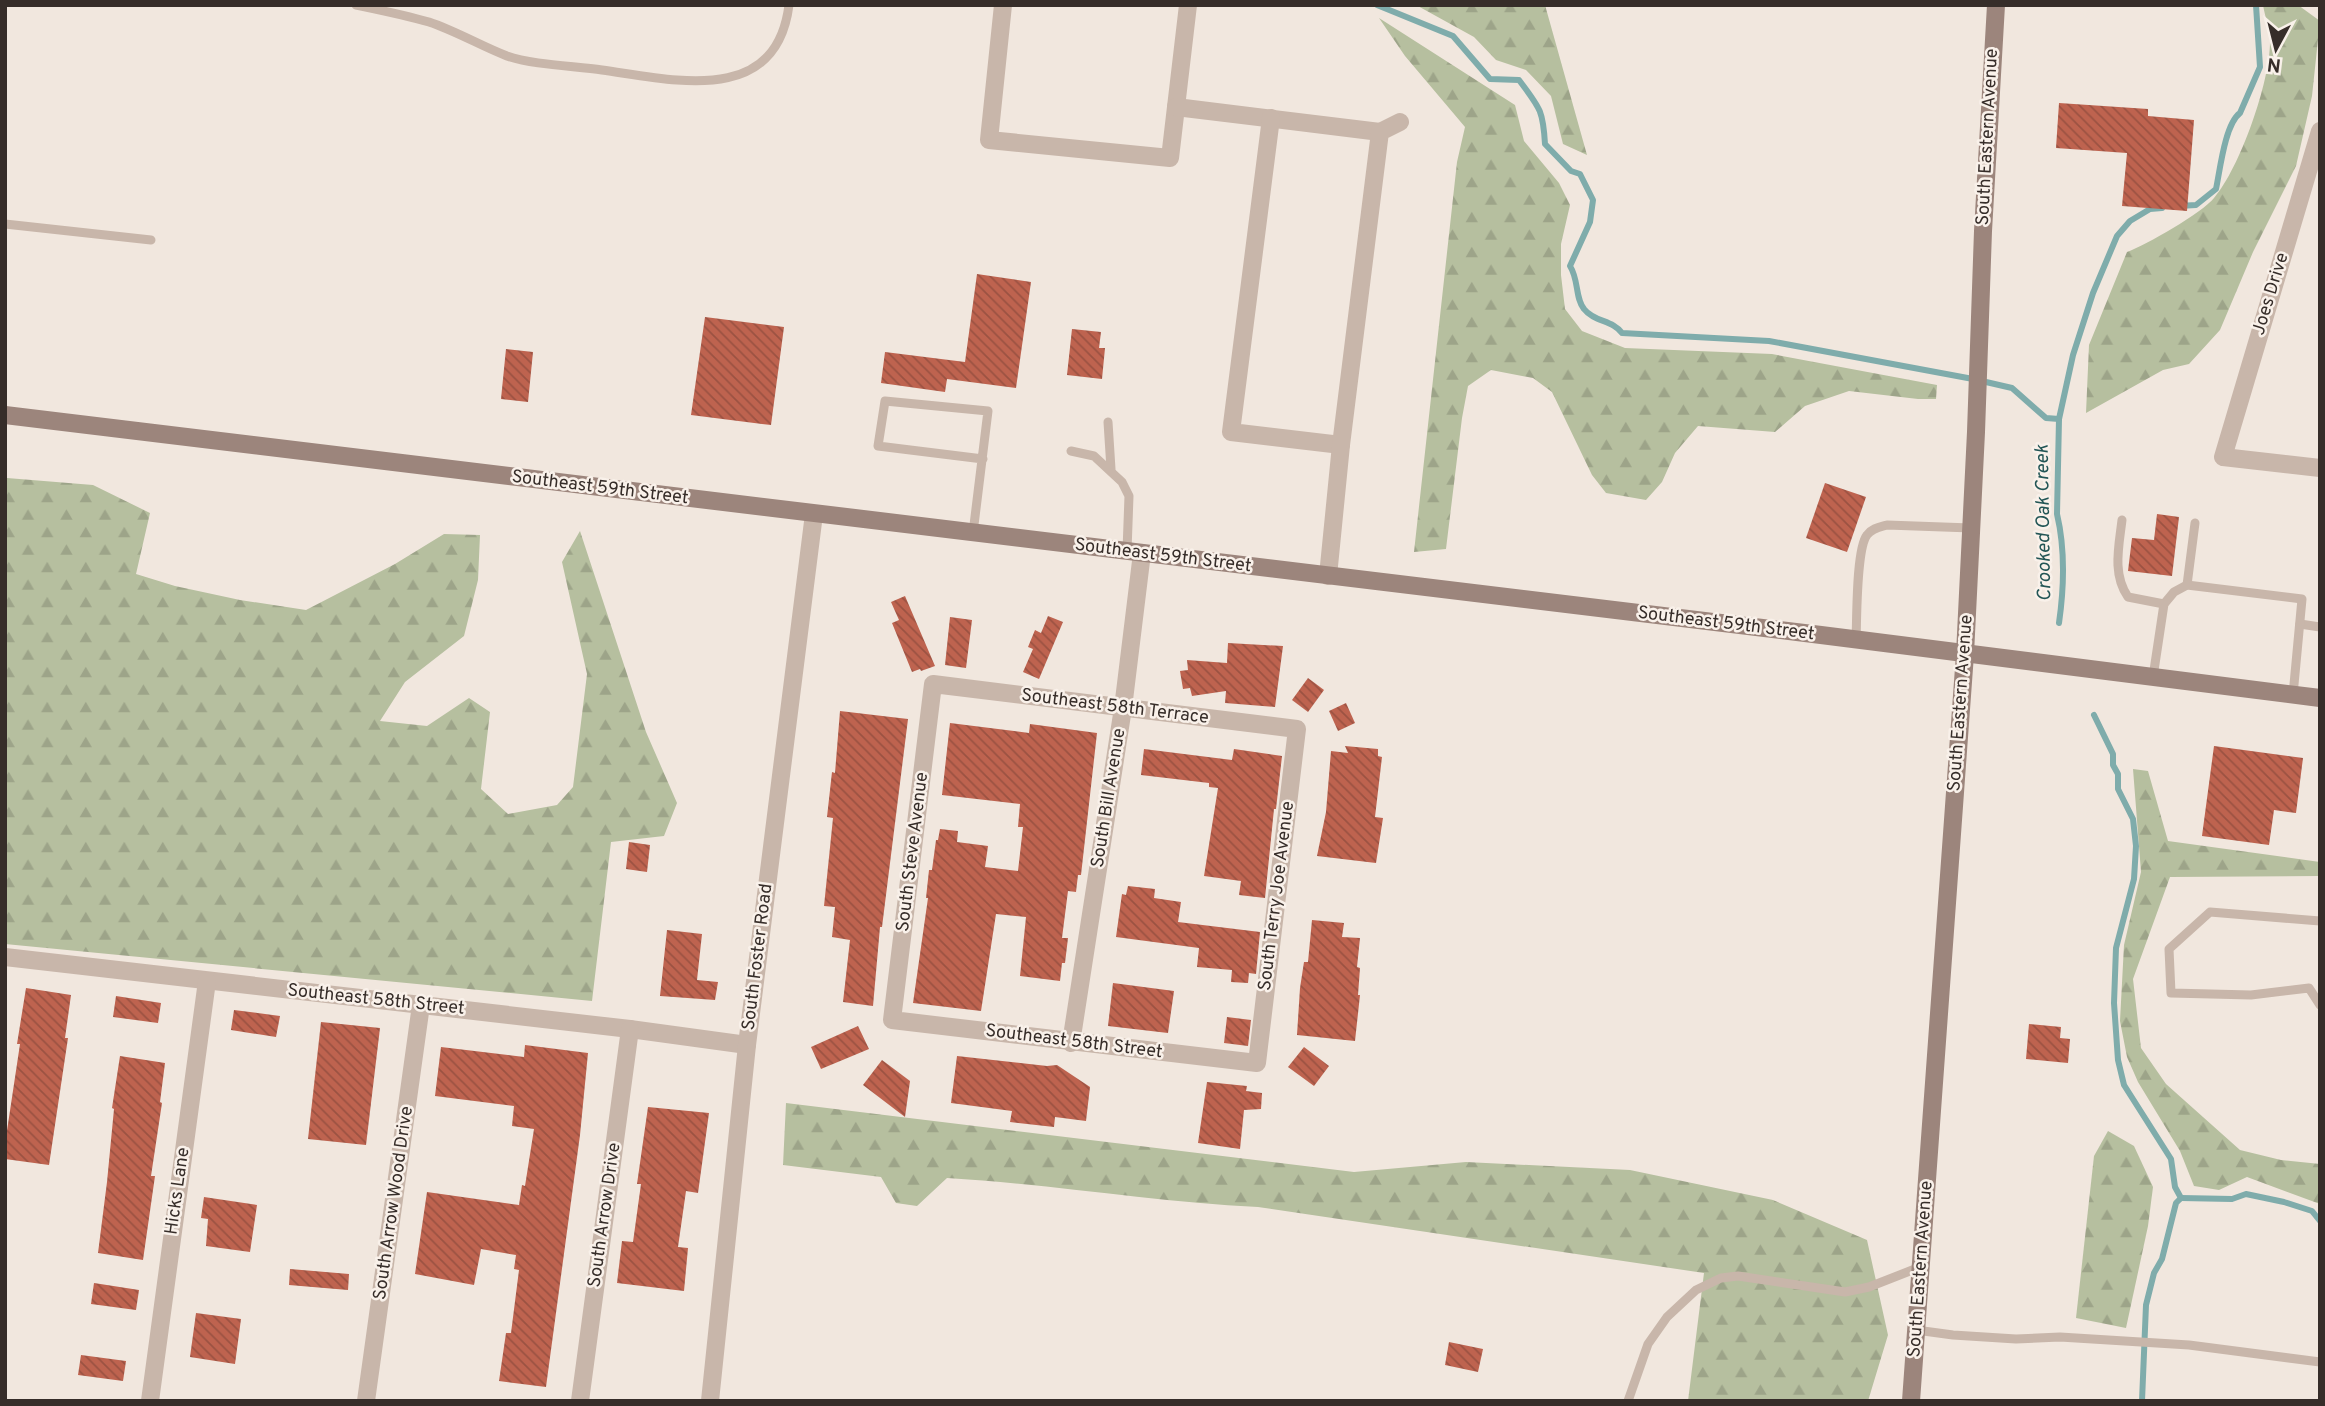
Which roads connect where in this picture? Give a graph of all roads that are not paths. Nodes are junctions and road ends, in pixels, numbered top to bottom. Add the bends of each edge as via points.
1 (356, 5) edge
2 (789, 5) edge
3 (1003, 5) edge
4 (1188, 5) edge
5 (1996, 5) edge
6 (1177, 107) junction
7 (1271, 118) junction
8 (1400, 122) dead end
9 (2320, 131) edge
10 (1380, 132) junction
11 (5, 224) edge
12 (151, 240) dead end
13 (5, 415) edge
14 (1108, 422) dead end
15 (1341, 446) junction
16 (1071, 450) dead end
17 (983, 459) junction
18 (2320, 468) edge
19 (1111, 469) junction
20 (814, 514) junction
21 (2122, 520) dead end
22 (2195, 523) dead end
23 (1972, 528) junction
24 (973, 533) junction
25 (1134, 552) junction
26 (1328, 576) junction
27 (2187, 585) junction
28 (2164, 604) junction
29 (2300, 624) junction
30 (2320, 627) edge
31 (1856, 640) junction
32 (1965, 654) junction
33 (2153, 677) junction
34 (933, 684) joint
35 (2293, 695) junction
36 (2320, 698) edge
37 (1123, 708) junction
38 (1297, 729) joint
39 (2320, 921) edge
40 (5, 957) edge
41 (206, 981) junction
42 (421, 1005) junction
43 (2320, 1005) edge
44 (892, 1020) joint
45 (630, 1029) junction
46 (1071, 1043) junction
47 (747, 1045) junction
48 (1256, 1063) joint
49 (1920, 1267) junction
50 (1916, 1330) junction
51 (2320, 1362) edge
52 (149, 1401) edge
53 (366, 1401) edge
54 (580, 1401) edge
55 (710, 1401) edge
56 (1628, 1401) edge
57 (1911, 1401) edge

1 - 2 lane via 430,23 510,57 710,82 734,78 757,66 786,29
3 - 6 street via 989,140 1170,158
4 - 6 street
5 - 23 main road, South Eastern Avenue
6 - 7 street
7 - 10 street
7 - 15 street via 1231,432
8 - 10 street
9 - 18 street, Joes Drive via 2223,457
10 - 15 street
11 - 12 lane
13 - 20 main road, Southeast 59th Street
14 - 19 lane
15 - 26 street
16 - 19 lane via 1094,456
17 - 17 lane via 988,411 885,401 878,446
17 - 24 lane
19 - 25 lane via 1129,496
20 - 24 main road, Southeast 59th Street
20 - 47 street, South Foster Road
21 - 28 lane via 2117,565 2120,586 2128,597
22 - 27 lane
23 - 31 lane via 1887,525 1866,536
23 - 32 main road, South Eastern Avenue
24 - 25 main road, Southeast 59th Street
25 - 26 main road, Southeast 59th Street
25 - 37 street, South Bill Avenue
26 - 31 main road, Southeast 59th Street
27 - 28 lane
27 - 29 lane via 2302,599
28 - 33 lane
29 - 30 lane
29 - 35 lane
31 - 32 main road, Southeast 59th Street
32 - 33 main road, Southeast 59th Street
32 - 49 main road, South Eastern Avenue
33 - 35 main road, Southeast 59th Street
34 - 37 street, Southeast 58th Terrace
34 - 44 street, South Steve Avenue
35 - 36 main road, Southeast 59th Street
37 - 38 street, Southeast 58th Terrace
37 - 46 street, South Bill Avenue
38 - 48 street, South Terry Joe Avenue
39 - 43 lane via 2210,912 2169,949 2171,993 2251,995 2309,988
40 - 41 street, Southeast 58th Street
41 - 42 street, Southeast 58th Street
41 - 52 street, Hicks Lane
42 - 45 street, Southeast 58th Street
42 - 53 street, South Arrow Wood Drive
44 - 46 street, Southeast 58th Street
45 - 47 street, Southeast 58th Street
45 - 54 street, South Arrow Drive
46 - 48 street, Southeast 58th Street
47 - 55 street, South Foster Road
49 - 50 main road, South Eastern Avenue
49 - 56 lane via 1844,1292 1738,1276 1721,1278 1696,1290 1667,1317 1648,1344
50 - 51 lane via 2016,1339 2060,1337 2189,1345
50 - 57 main road, South Eastern Avenue

